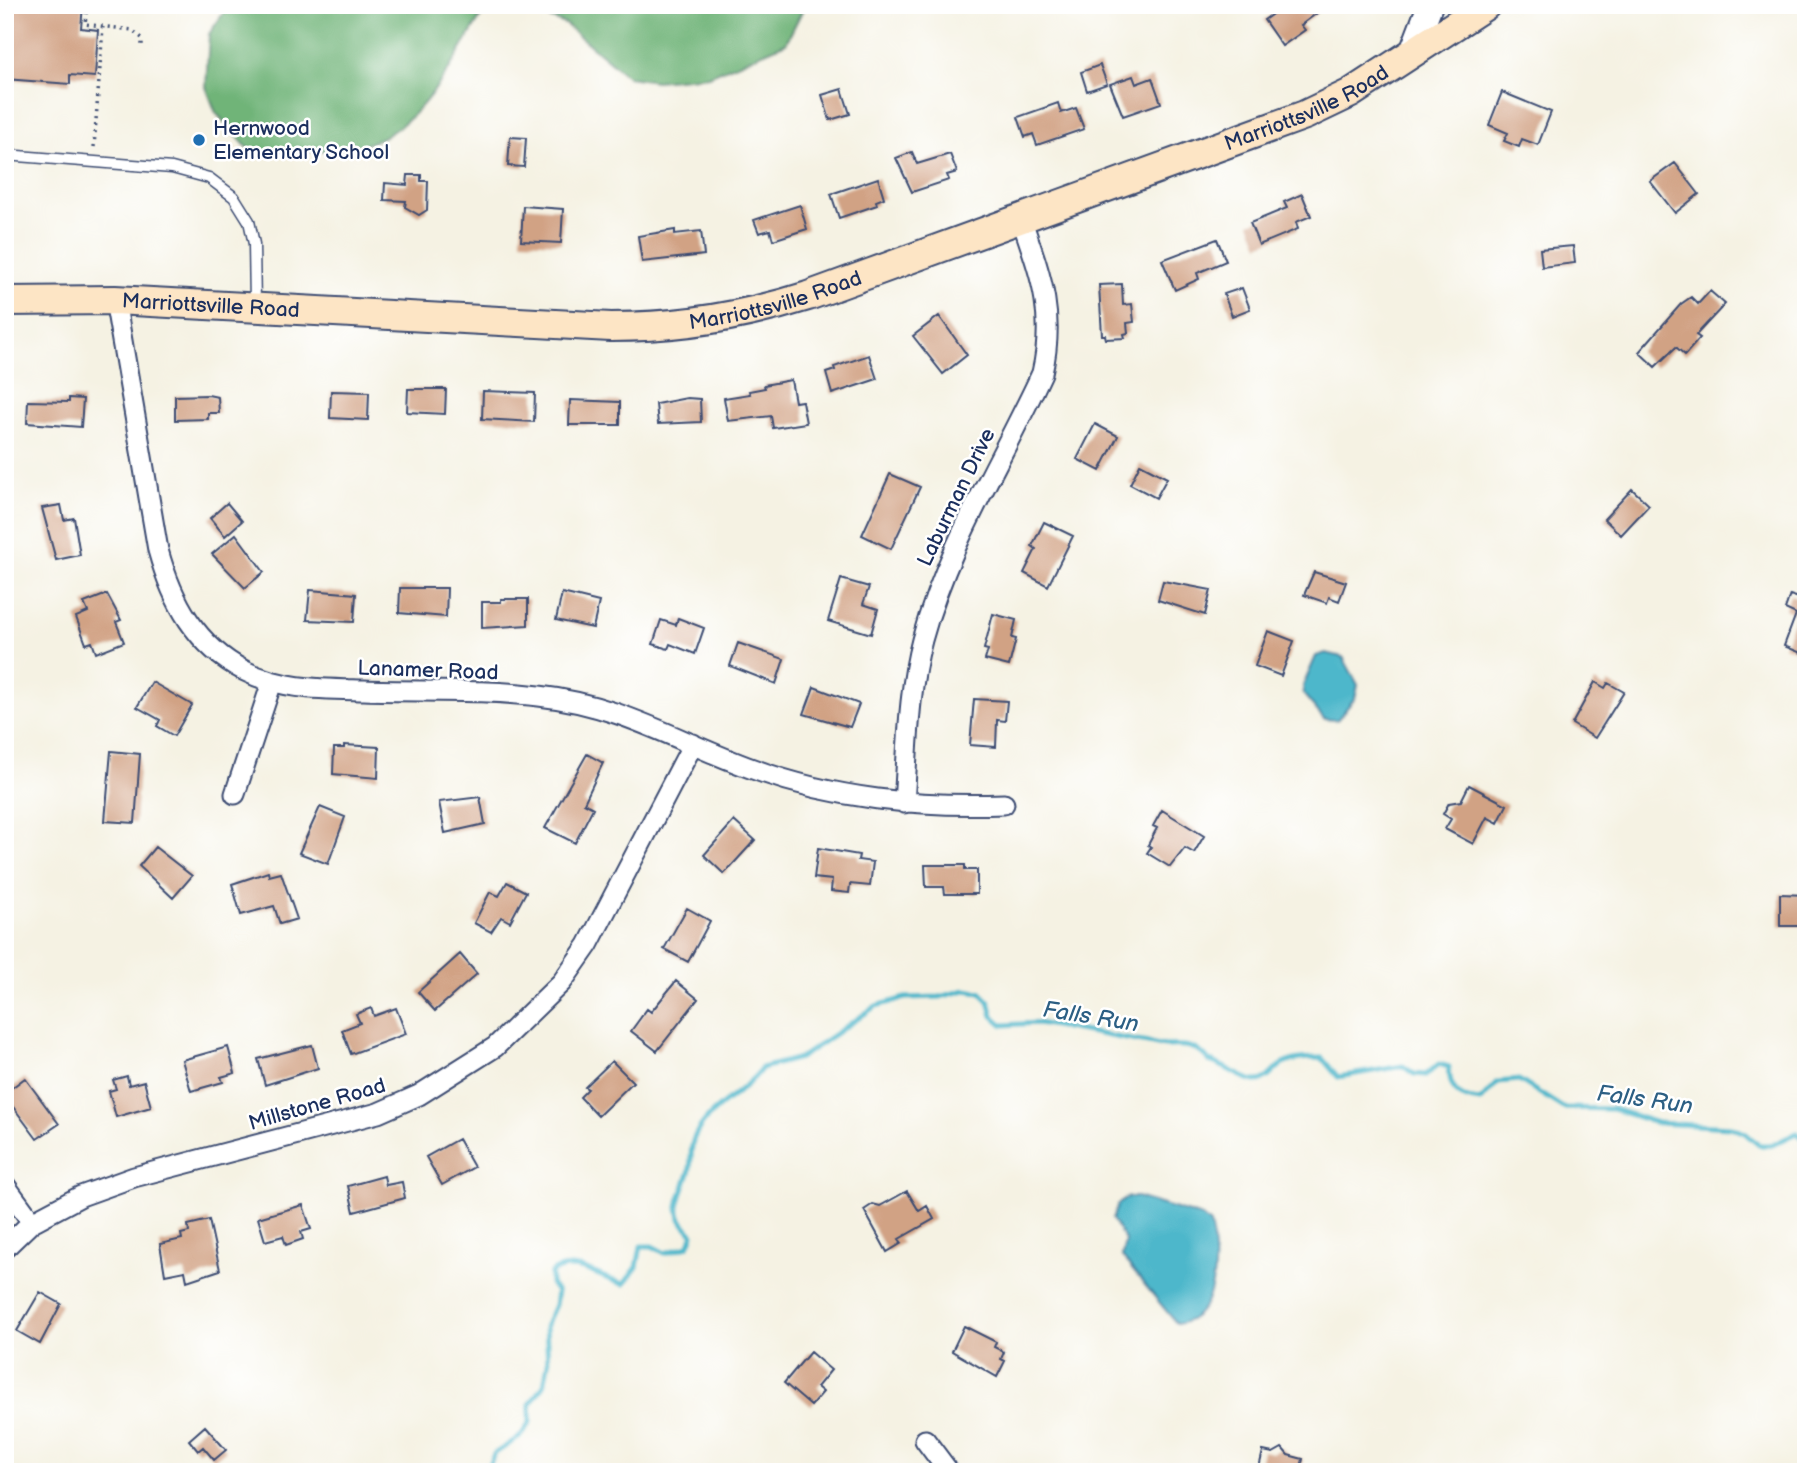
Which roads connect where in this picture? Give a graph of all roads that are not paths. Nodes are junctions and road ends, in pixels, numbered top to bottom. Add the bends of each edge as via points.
1 (1430, 5) edge
2 (1486, 5) edge
3 (1412, 52) junction
4 (5, 155) edge
5 (1021, 218) junction
6 (115, 300) junction
7 (5, 301) edge
8 (255, 307) junction
9 (272, 682) junction
10 (693, 744) junction
11 (234, 794) dead end
12 (904, 803) junction
13 (1004, 804) dead end
14 (5, 1185) edge
15 (32, 1222) junction
16 (5, 1248) edge
17 (925, 1440) dead end
18 (949, 1472) edge

1 - 3 street
2 - 3 main road, Marriottsville Road
3 - 5 main road, Marriottsville Road via 1317,110
4 - 8 lane via 172,167 209,178 234,197 248,221 254,244
5 - 8 main road, Marriottsville Road via 782,304 691,324 611,327
5 - 12 street, Laburman Drive via 1044,285 1048,344 1042,373 961,531 933,603 913,693
6 - 7 main road, Marriottsville Road
6 - 8 main road, Marriottsville Road
6 - 9 street, Lanamer Road via 167,584 201,638 244,671
9 - 10 street, Lanamer Road via 311,689 537,696 633,717
9 - 11 street
10 - 12 street, Lanamer Road via 804,786
10 - 15 street, Millstone Road via 588,945 562,982 495,1047 419,1095 378,1113 134,1177 80,1196
12 - 13 street, Lanamer Road
14 - 15 street
15 - 16 street, Millstone Road
17 - 18 street

